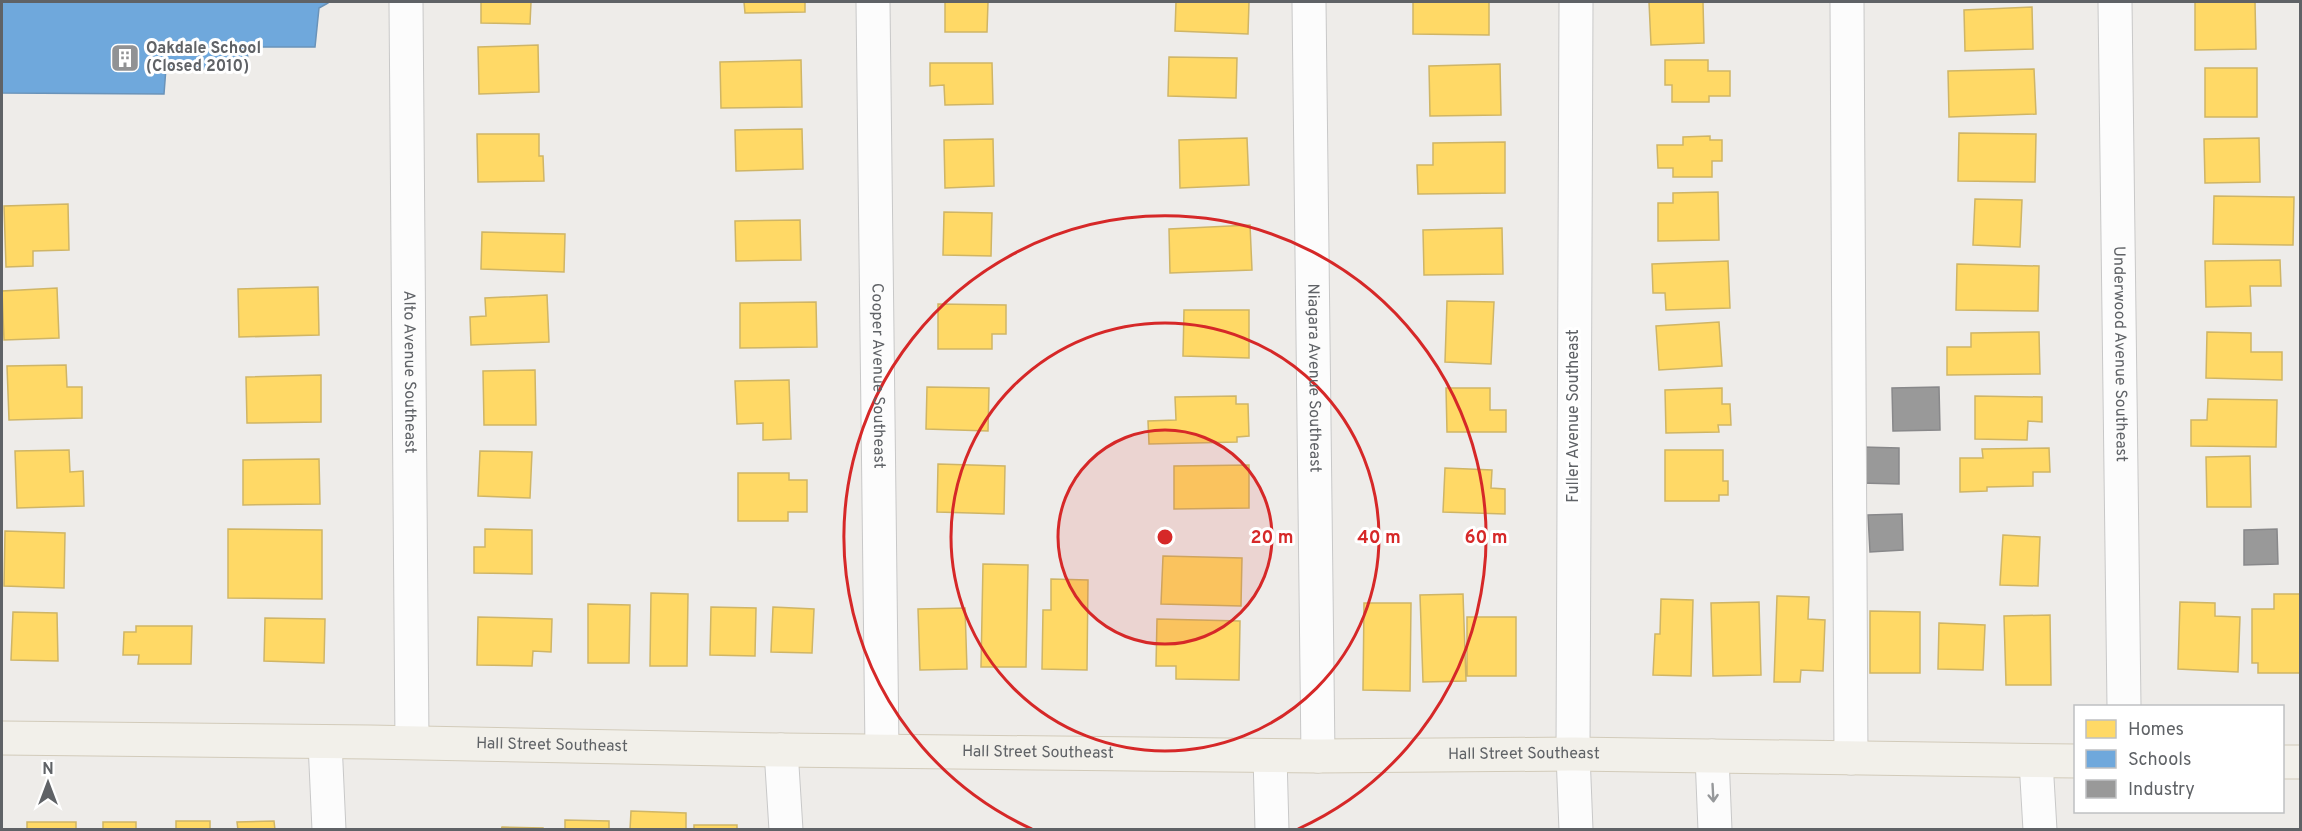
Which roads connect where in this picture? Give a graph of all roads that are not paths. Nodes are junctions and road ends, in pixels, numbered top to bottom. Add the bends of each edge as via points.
1 (406, 2) edge
2 (873, 2) edge
3 (1309, 2) edge
4 (1576, 2) edge
5 (1847, 2) edge
6 (2115, 2) edge
7 (2124, 705) edge
8 (2, 738) edge
9 (325, 742) junction
10 (412, 742) junction
11 (781, 750) junction
12 (882, 750) junction
13 (1573, 754) junction
14 (1270, 756) junction
15 (1318, 756) junction
16 (1712, 756) junction
17 (1851, 758) junction
18 (2036, 761) junction
19 (2074, 761) edge
20 (2284, 762) edge
21 (2301, 762) edge
22 (329, 830) edge
23 (786, 830) edge
24 (1272, 830) edge
25 (1576, 830) edge
26 (1715, 830) edge
27 (2040, 830) edge

1 - 10 street, Alto Avenue Southeast
2 - 12 street, Cooper Avenue Southeast
3 - 15 street, Niagara Avenue Southeast
4 - 13 street, Fuller Avenue Southeast
5 - 17 street
6 - 7 street, Underwood Avenue Southeast
8 - 9 main road, Hall Street Southeast
9 - 10 main road, Hall Street Southeast
9 - 22 street
10 - 11 main road, Hall Street Southeast
11 - 12 main road, Hall Street Southeast
11 - 23 street
12 - 14 main road, Hall Street Southeast
13 - 15 main road, Hall Street Southeast
13 - 16 main road, Hall Street Southeast
13 - 25 street, Fuller Avenue Southeast
14 - 15 main road, Hall Street Southeast
14 - 24 street
16 - 17 main road, Hall Street Southeast
16 -> 26 street
17 - 18 main road, Hall Street Southeast
18 - 19 main road, Hall Street Southeast
18 - 27 street
20 - 21 main road

